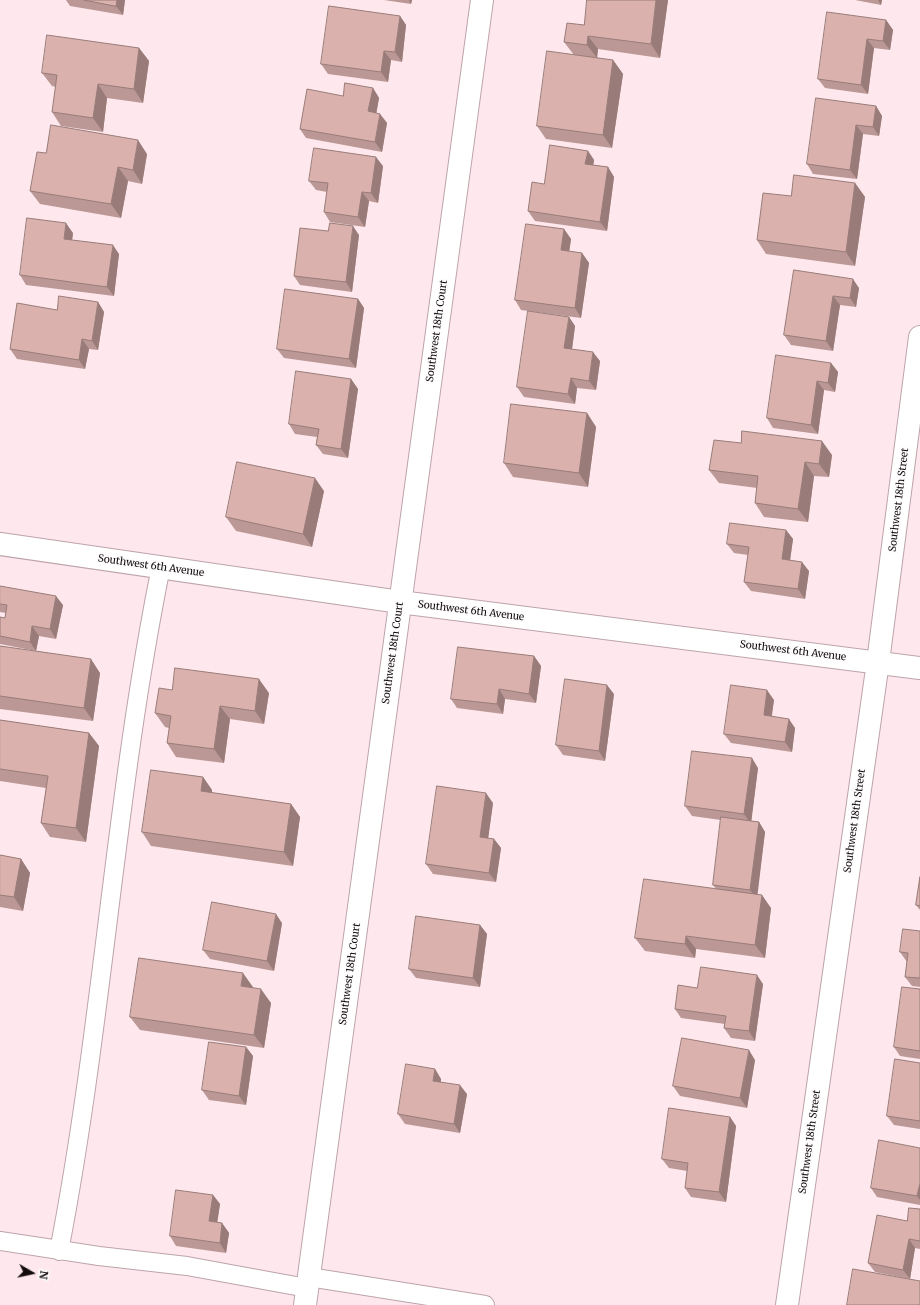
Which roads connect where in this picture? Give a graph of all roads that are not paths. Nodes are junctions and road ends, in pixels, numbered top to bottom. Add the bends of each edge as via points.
1 (482, 0) edge
2 (920, 337) edge
3 (0, 544) edge
4 (161, 567) junction
5 (400, 602) junction
6 (878, 662) junction
7 (920, 668) edge
8 (0, 1241) edge
9 (59, 1251) junction
10 (307, 1290) edge
11 (485, 1305) edge
12 (787, 1305) edge

1 - 5 street, Southwest 18th Court
2 - 6 street, Southwest 18th Street
3 - 4 street, Southwest 6th Avenue
4 - 5 street, Southwest 6th Avenue
4 - 9 lane via 141,677 120,818 85,1097
5 - 6 street, Southwest 6th Avenue
5 - 10 street, Southwest 18th Court
6 - 7 street, Southwest 6th Avenue
6 - 12 street, Southwest 18th Street
8 - 9 lane
9 - 10 lane via 187,1266
10 - 11 lane

